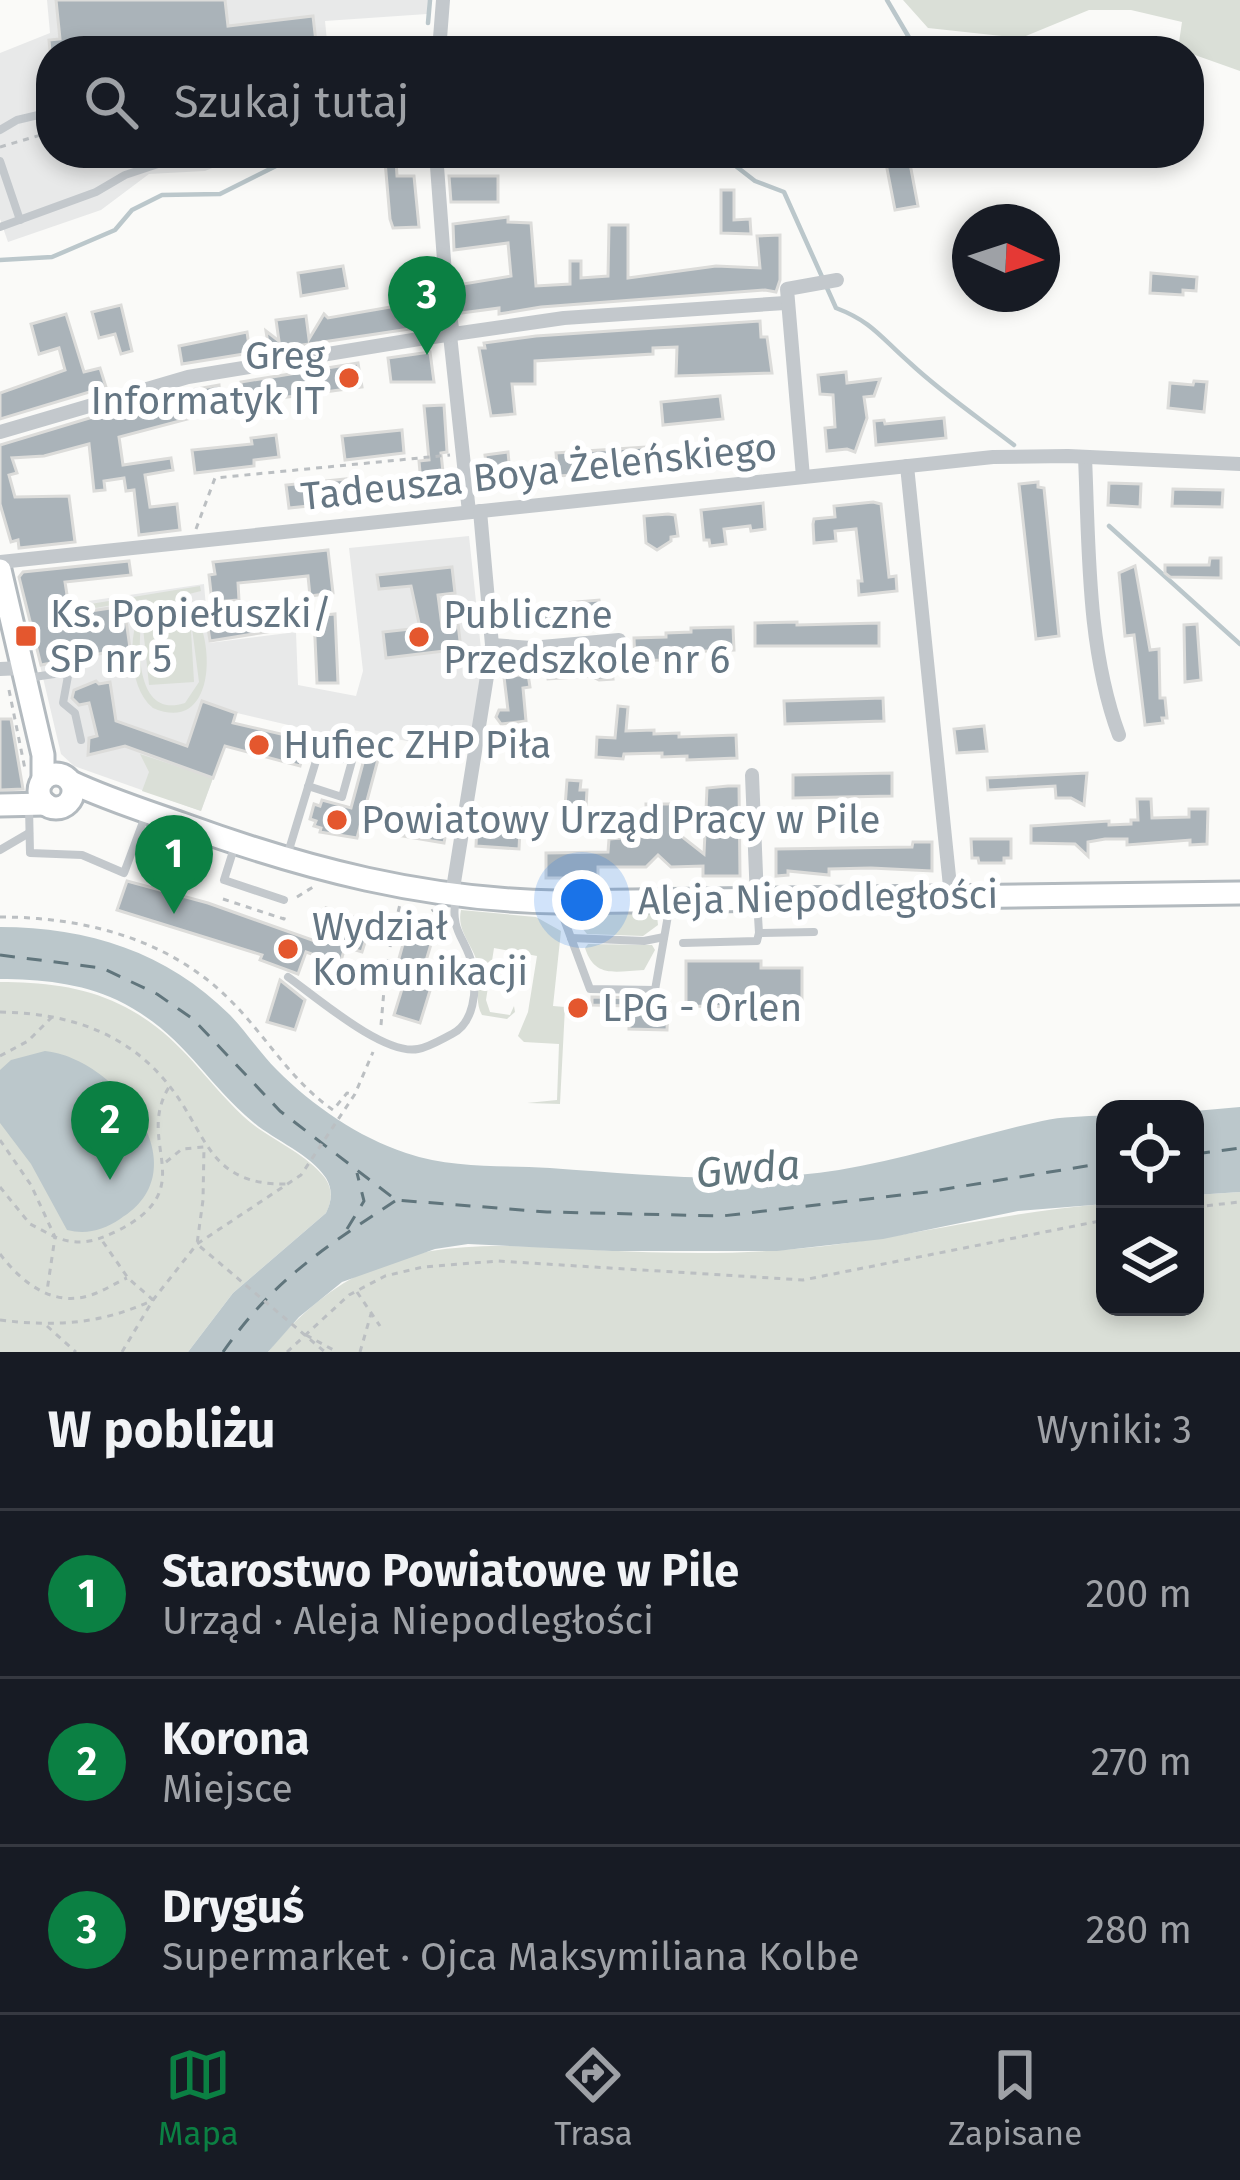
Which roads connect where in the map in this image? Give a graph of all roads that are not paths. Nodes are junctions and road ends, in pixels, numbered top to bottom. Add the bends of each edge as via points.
1 (443, 0) edge
2 (441, 36) edge
3 (36, 116) edge
4 (0, 130) edge
5 (0, 160) edge
6 (146, 168) edge
7 (437, 168) edge
8 (20, 220) junction
9 (0, 227) edge
10 (837, 280) dead end
11 (446, 287) dead end
12 (785, 303) junction
13 (449, 310) dead end
14 (451, 334) junction
15 (0, 433) edge
16 (1085, 457) junction
17 (1240, 464) edge
18 (907, 466) junction
19 (803, 477) junction
20 (475, 512) junction
21 (0, 566) edge
22 (620, 640) dead end
23 (492, 645) junction
24 (13, 671) edge
25 (1119, 735) dead end
26 (81, 740) dead end
27 (752, 775) dead end
28 (308, 786) junction
29 (40, 793) edge
30 (147, 812) junction
31 (29, 832) junction
32 (236, 843) junction
33 (0, 850) edge
34 (285, 860) junction
35 (1240, 893) edge
36 (951, 896) junction
37 (448, 899) junction
38 (757, 899) junction
39 (287, 900) road end
40 (671, 900) junction
41 (557, 902) junction
42 (814, 932) dead end
43 (759, 933) junction
44 (664, 937) junction
45 (571, 938) junction
46 (683, 943) dead end
47 (288, 977) dead end

1 - 2 street
3 - 4 lane
5 - 8 lane
6 - 8 lane
7 - 11 street
8 - 9 lane
10 - 12 street via 787,289
12 - 14 street
12 - 19 street
13 - 14 street
14 - 15 street via 188,377
14 - 20 street
16 - 17 street, Tadeusza Boya Żeleńskiego
16 - 18 street, Tadeusza Boya Żeleńskiego
16 - 25 street via 1104,692
18 - 19 street, Tadeusza Boya Żeleńskiego
18 - 36 street
19 - 20 street, Tadeusza Boya Żeleńskiego
20 - 21 street, Tadeusza Boya Żeleńskiego
20 - 23 street
21 - 24 street
22 - 23 street
23 - 37 street
24 - 26 lane via 68,676 63,703 75,713
24 - 29 street via 43,755
27 - 38 street
28 - 28 lane via 319,751 352,761 342,797
28 - 34 lane
29 - 30 street, Aleja Niepodległości
29 - 31 lane
30 - 31 lane via 124,873 82,855 30,854
30 - 32 street, Aleja Niepodległości
31 - 33 lane
32 - 34 street, Aleja Niepodległości
32 - 39 lane via 224,880
34 - 37 street, Aleja Niepodległości
35 - 36 street, Aleja Niepodległości
36 - 38 street, Aleja Niepodległości
37 - 41 street, Aleja Niepodległości
37 - 47 lane via 473,967 470,1019 422,1049 373,1036
38 - 40 street, Aleja Niepodległości
38 - 43 lane
40 - 41 street, Aleja Niepodległości
40 - 44 lane
41 - 45 lane
42 - 43 lane
43 - 46 lane via 757,941
44 - 45 lane
44 - 45 lane via 655,990 590,988

